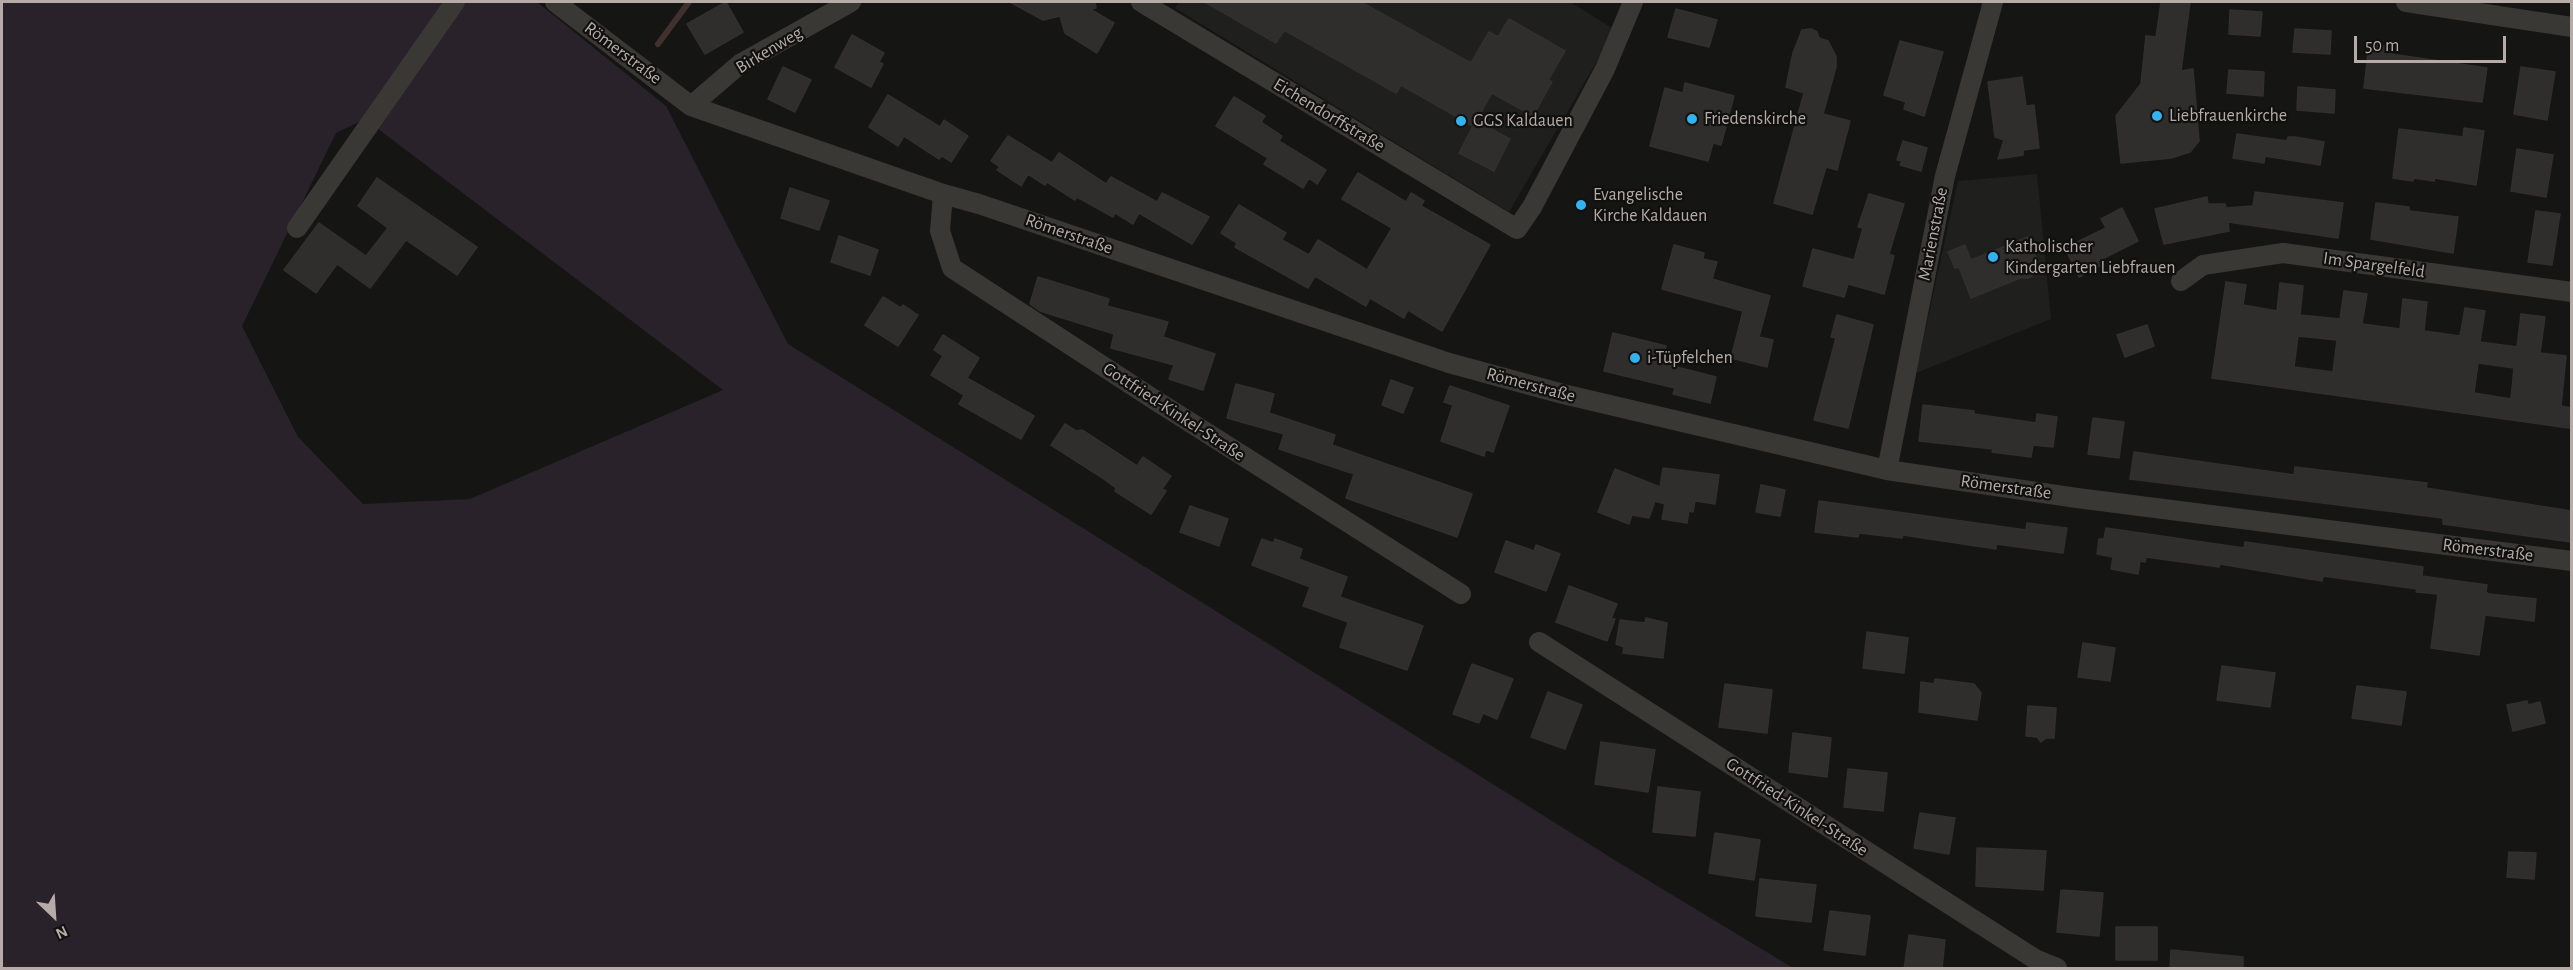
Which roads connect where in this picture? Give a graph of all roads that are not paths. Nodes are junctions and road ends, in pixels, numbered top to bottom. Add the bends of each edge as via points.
1 (455, 2) edge
2 (555, 2) edge
3 (851, 2) edge
4 (1141, 2) edge
5 (1633, 2) edge
6 (1994, 2) edge
7 (2406, 2) edge
8 (2571, 27) edge
9 (691, 106) junction
10 (943, 194) junction
11 (297, 228) dead end
12 (2181, 281) dead end
13 (2571, 292) edge
14 (1887, 470) junction
15 (2571, 561) edge
16 (1461, 594) dead end
17 (1539, 642) dead end
18 (2057, 969) edge

1 - 11 street
2 - 9 street, Römerstraße
3 - 9 street, Birkenweg via 740,64
4 - 5 street, Eichendorffstraße via 1517,229 1605,69
6 - 14 street, Marienstraße via 1945,176
7 - 8 street
9 - 10 street, Römerstraße
10 - 14 street, Römerstraße via 1449,363 1563,394
10 - 16 street, Gottfried-Kinkel-Straße via 939,231 952,268
12 - 13 street, Im Spargelfeld via 2203,265 2283,253
14 - 15 street, Römerstraße
17 - 18 street, Gottfried-Kinkel-Straße via 2035,959

